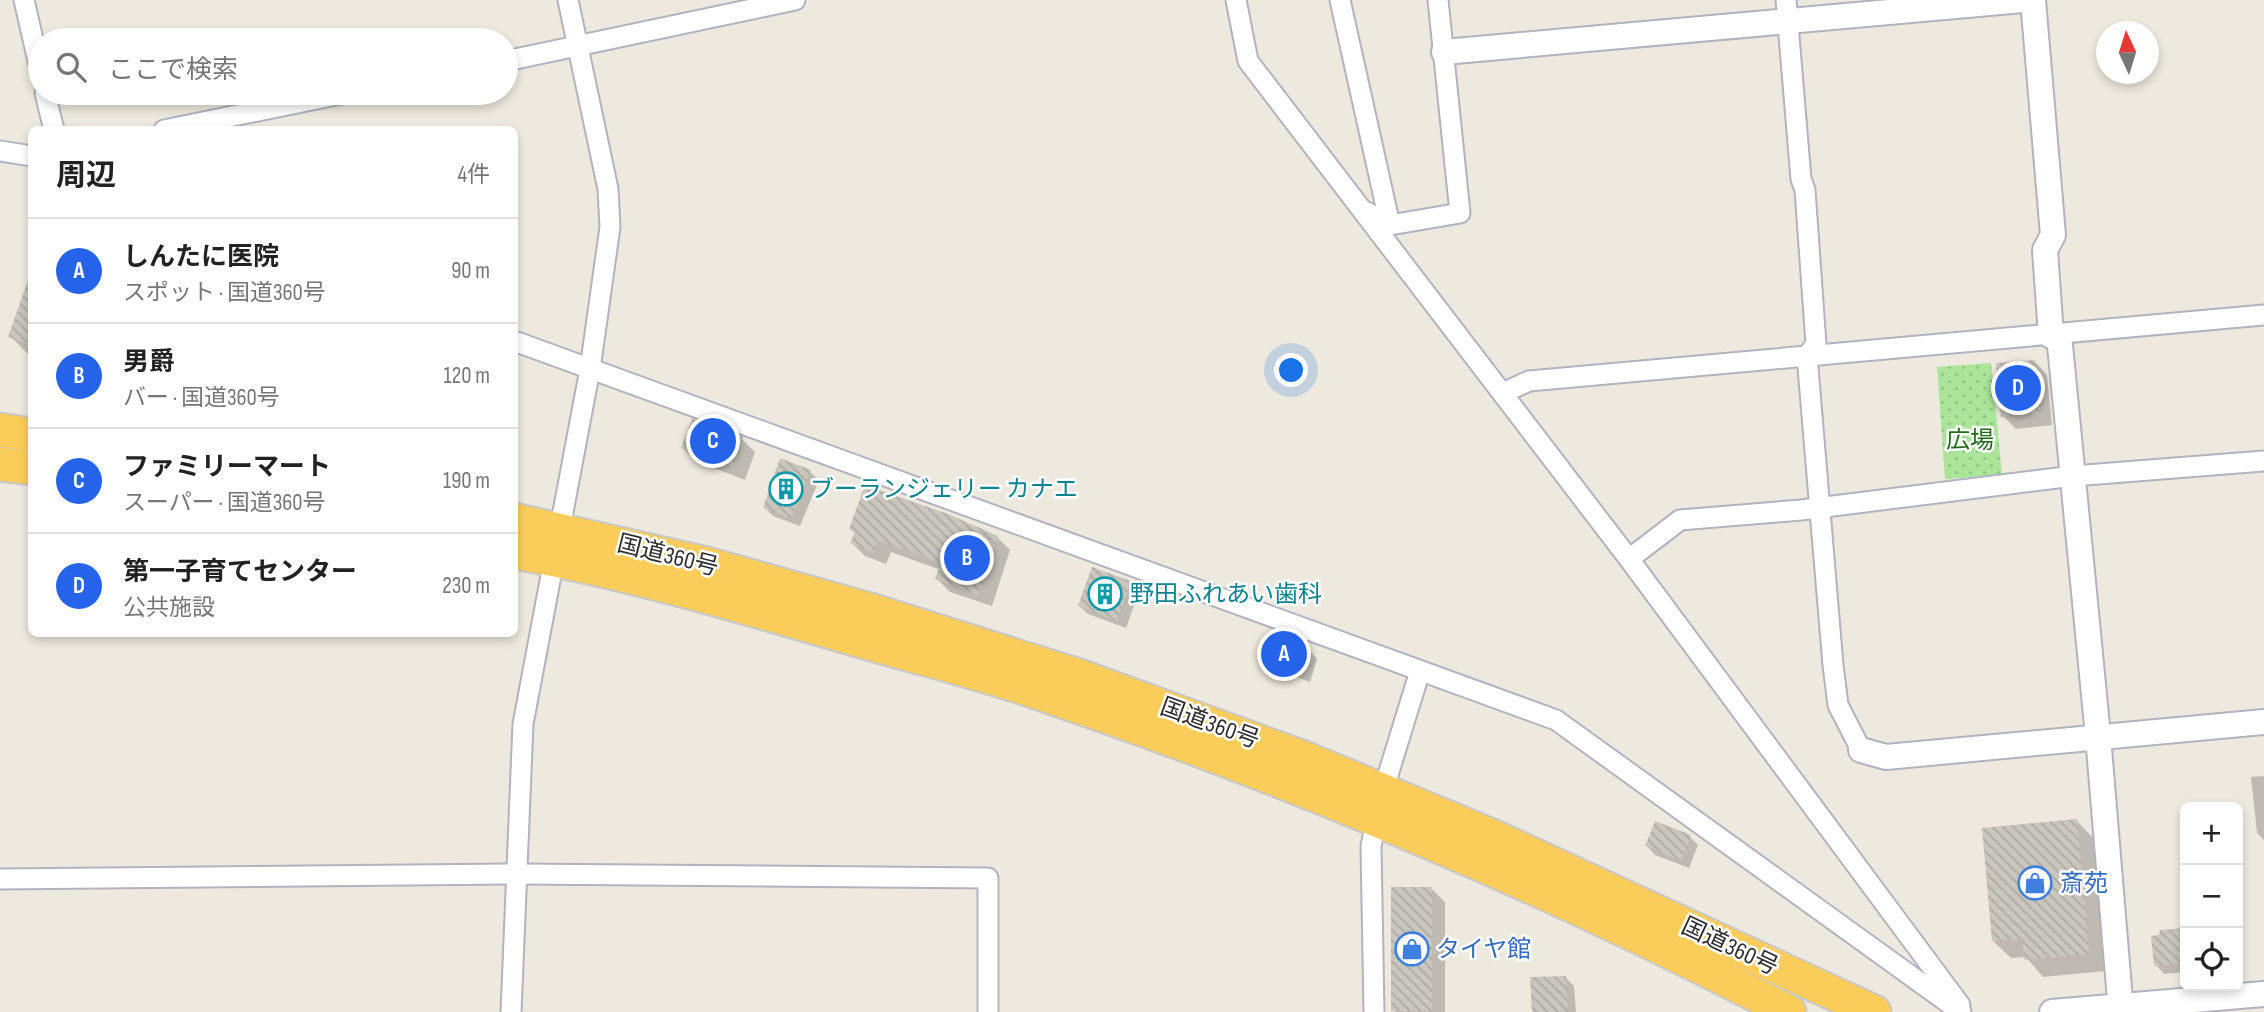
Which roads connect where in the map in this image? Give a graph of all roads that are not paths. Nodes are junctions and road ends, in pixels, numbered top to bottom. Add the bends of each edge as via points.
1 (24, 0) edge
2 (568, 0) edge
3 (795, 0) edge
4 (1236, 0) edge
5 (1340, 0) edge
6 (1438, 0) edge
7 (2023, 0) edge
8 (2033, 0) edge
9 (1787, 11) edge
10 (30, 28) edge
11 (578, 46) junction
12 (1444, 52) junction
13 (518, 58) edge
14 (49, 105) edge
15 (287, 105) edge
16 (53, 126) edge
17 (184, 126) edge
18 (0, 151) edge
19 (28, 155) edge
20 (1357, 207) junction
21 (1390, 225) junction
22 (2264, 315) edge
23 (2055, 335) junction
24 (518, 342) edge
25 (1807, 356) junction
26 (590, 369) junction
27 (1503, 393) junction
28 (0, 430) edge
29 (28, 434) edge
30 (2264, 461) edge
31 (0, 464) edge
32 (28, 468) edge
33 (2073, 476) junction
34 (1819, 508) junction
35 (518, 522) edge
36 (558, 544) junction
37 (518, 551) edge
38 (1629, 559) junction
39 (1420, 671) junction
40 (2264, 722) edge
41 (2098, 736) junction
42 (1861, 750) joint
43 (1379, 806) junction
44 (518, 874) junction
45 (0, 879) edge
46 (1764, 962) junction
47 (2264, 994) edge
48 (1773, 1008) edge
49 (2121, 1009) edge
50 (511, 1012) edge
51 (988, 1012) edge
52 (1374, 1012) edge
53 (1874, 1012) edge
54 (1963, 1012) edge
55 (2052, 1012) edge

1 - 10 street
2 - 11 street
3 - 11 street
4 - 20 street via 1248,61
5 - 21 street
6 - 12 street
7 - 9 street
8 - 23 street via 2053,234 2045,250
9 - 12 street
9 - 25 street via 1816,344
11 - 13 street
11 - 26 street via 608,189 610,227
12 - 21 street via 1460,213
14 - 16 street
15 - 17 street
18 - 19 street
20 - 21 street
20 - 27 street
22 - 23 street
23 - 25 street
23 - 33 street
24 - 26 street
25 - 27 street via 1529,381
25 - 34 street
26 - 36 street
26 - 39 street
27 - 38 street
28 - 29 highway
30 - 33 street
31 - 32 highway
33 - 34 street
33 - 41 street
34 - 38 street via 1680,520
34 - 42 street via 1838,705
35 - 36 highway, 国道360号
36 - 37 highway, 国道360号
36 - 43 highway, 国道360号 via 707,564 1079,676 1304,758
36 - 44 street via 523,724
38 - 54 street
39 - 43 street
39 - 54 street via 1556,720
40 - 41 street
41 - 42 street via 1886,757
41 - 49 street
43 - 46 highway, 国道360号 via 1492,836
43 - 48 highway, 国道360号
43 - 52 street via 1371,846
44 - 45 street
44 - 50 street
44 - 51 street via 988,878
46 - 48 street
46 - 53 highway, 国道360号
47 - 49 street
49 - 55 street

